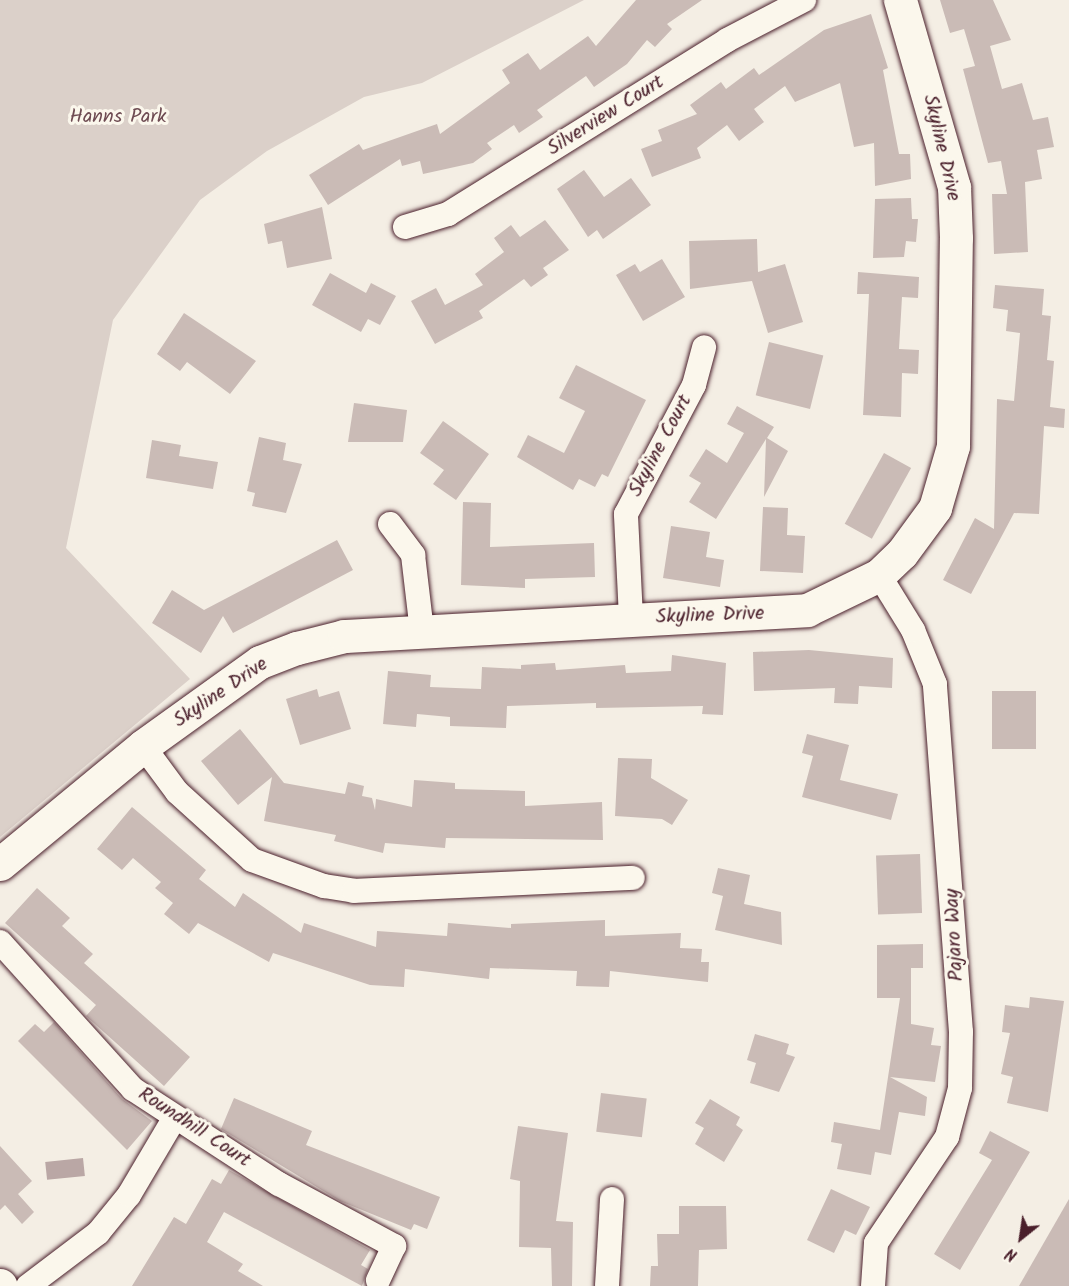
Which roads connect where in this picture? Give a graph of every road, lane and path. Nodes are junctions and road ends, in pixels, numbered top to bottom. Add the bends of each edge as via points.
1 (804, 0) edge
2 (900, 0) edge
3 (405, 227) dead end
4 (704, 347) dead end
5 (390, 524) dead end
6 (879, 575) junction
7 (632, 618) junction
8 (422, 632) junction
9 (143, 746) junction
10 (0, 864) edge
11 (633, 878) dead end
12 (0, 942) edge
13 (174, 1119) junction
14 (612, 1199) dead end
15 (378, 1280) dead end
16 (28, 1286) edge
17 (607, 1286) edge
18 (873, 1286) edge

1 - 3 street, Silverview Court via 727,40 448,214
2 - 6 street, Skyline Drive via 954,187 953,446 935,508
4 - 7 street, Skyline Court via 694,385 626,514
5 - 8 street via 413,555
6 - 7 street, Skyline Drive via 807,610
6 - 18 street, Pajaro Way via 913,630 935,684 961,1032 960,1088 947,1137 876,1244
7 - 8 street, Skyline Drive
8 - 9 street, Skyline Drive via 344,636 260,662
9 - 10 street, Skyline Drive
9 - 11 street via 177,792 252,860 324,886 354,891
12 - 13 street, Roundhill Court via 133,1089
13 - 15 street, Roundhill Court via 394,1246
13 - 16 street via 129,1195 98,1233
14 - 17 street

